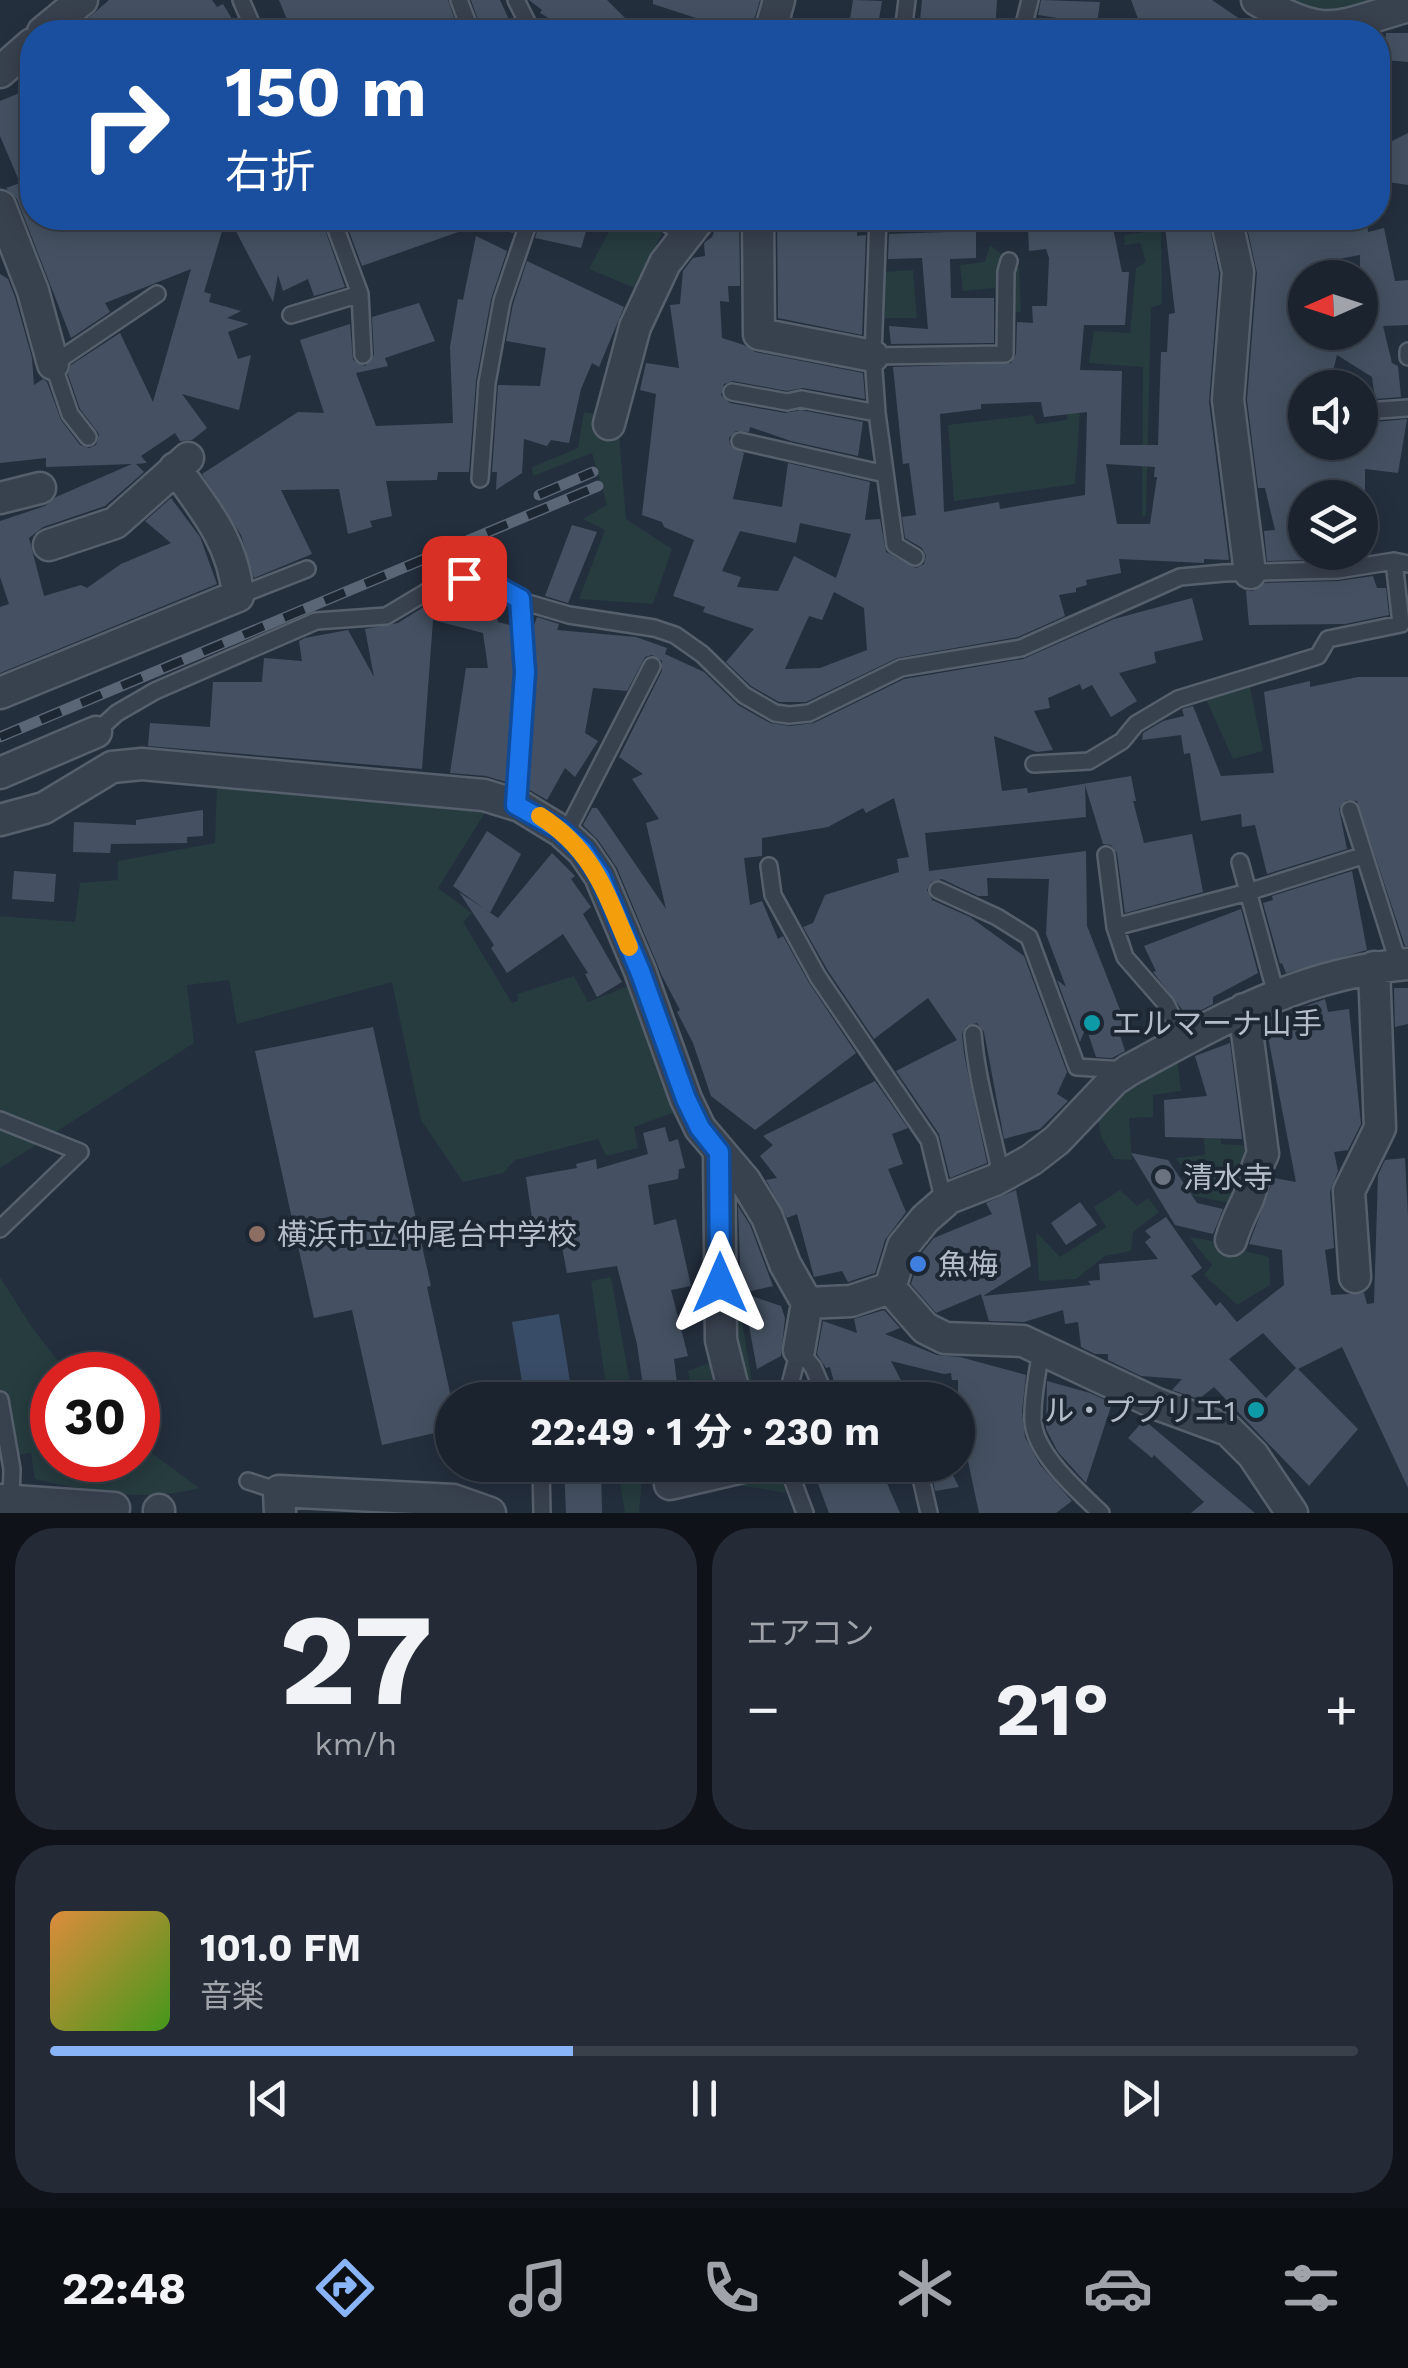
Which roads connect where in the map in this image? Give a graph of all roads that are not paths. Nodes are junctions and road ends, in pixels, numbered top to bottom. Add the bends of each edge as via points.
1 (82, 0) edge
2 (1257, 0) edge
3 (1408, 6) edge
4 (57, 20) edge
5 (1294, 20) edge
6 (1366, 20) edge
7 (20, 54) edge
8 (0, 72) edge
9 (0, 206) edge
10 (336, 230) edge
11 (526, 230) edge
12 (691, 230) edge
13 (757, 230) edge
14 (878, 230) edge
15 (1229, 230) edge
16 (1010, 261) dead end
17 (157, 294) dead end
18 (360, 294) junction
19 (291, 315) dead end
20 (363, 355) dead end
21 (873, 356) junction
22 (53, 364) junction
23 (732, 392) dead end
24 (1408, 408) edge
25 (1378, 410) edge
26 (877, 413) junction
27 (608, 424) dead end
28 (88, 437) dead end
29 (740, 441) dead end
30 (885, 474) junction
31 (480, 479) dead end
32 (40, 488) dead end
33 (0, 498) edge
34 (50, 545) dead end
35 (915, 556) dead end
36 (1401, 563) edge
37 (307, 568) dead end
38 (1250, 573) junction
39 (238, 596) junction
40 (520, 599) junction
41 (652, 666) dead end
42 (0, 693) edge
43 (96, 732) joint
44 (1034, 764) dead end
45 (0, 773) edge
46 (516, 805) junction
47 (1350, 810) dead end
48 (0, 820) edge
49 (564, 834) junction
50 (1106, 855) dead end
51 (1362, 856) junction
52 (1240, 862) dead end
53 (770, 866) dead end
54 (938, 890) dead end
55 (1248, 892) junction
56 (1115, 926) junction
57 (1393, 965) edge
58 (1276, 994) junction
59 (1244, 1009) junction
60 (973, 1034) dead end
61 (1185, 1041) junction
62 (1129, 1070) junction
63 (0, 1120) edge
64 (719, 1152) junction
65 (1001, 1176) junction
66 (944, 1202) junction
67 (0, 1229) edge
68 (1231, 1240) dead end
69 (1357, 1277) dead end
70 (890, 1288) junction
71 (806, 1303) junction
72 (1041, 1349) junction
73 (799, 1350) junction
74 (732, 1382) edge
75 (791, 1382) edge
76 (819, 1382) edge
77 (0, 1400) edge
78 (248, 1481) dead end
79 (541, 1482) edge
80 (679, 1482) edge
81 (793, 1482) edge
82 (922, 1482) edge
83 (670, 1484) dead end
84 (6, 1500) edge
85 (280, 1502) edge
86 (411, 1506) edge
87 (99, 1510) edge
88 (490, 1513) edge
89 (542, 1513) edge
90 (805, 1513) edge
91 (929, 1513) edge
92 (1102, 1513) edge
93 (1292, 1513) edge

1 - 4 street
2 - 5 street
3 - 6 street
7 - 8 street
9 - 22 street
10 - 18 lane
11 - 31 lane via 502,301 487,382
12 - 27 street via 665,263 635,327
13 - 21 street via 753,333
14 - 21 lane
15 - 38 street via 1238,272 1228,400
16 - 21 lane via 1006,354
17 - 22 lane
18 - 19 lane
18 - 20 lane
21 - 26 lane
22 - 28 lane via 70,414
23 - 26 lane
24 - 25 lane
26 - 30 lane
29 - 30 lane
30 - 35 lane via 895,545
32 - 33 street
34 - 39 street via 114,523 182,462 219,527
36 - 38 lane
36 - 44 lane via 1401,624 1328,639 1318,656 1178,698 1089,761
37 - 39 lane
38 - 40 lane via 1180,578 1021,648 900,668 808,713 790,715 744,695 676,635
39 - 42 street
40 - 43 lane via 487,581 464,578 438,584 386,616 316,622 155,691
40 - 46 lane via 525,672
41 - 49 lane
43 - 45 street
46 - 48 street via 484,795 125,764 44,808
46 - 49 street
47 - 51 lane
49 - 64 street via 600,876 686,1099
50 - 56 lane
51 - 55 lane
51 - 57 lane
52 - 55 lane
53 - 66 lane via 773,895 818,977 930,1140
54 - 62 lane via 1028,937 1077,1066
55 - 56 lane
55 - 58 lane
56 - 61 lane via 1125,957 1166,1004
57 - 58 street
57 - 69 street via 1380,1128 1349,1191
58 - 59 street
59 - 61 street
59 - 68 street via 1263,1154
60 - 65 lane
61 - 62 street
62 - 65 street via 1057,1140
63 - 67 lane via 80,1152
64 - 71 street via 767,1217
64 - 74 street via 721,1340
65 - 66 street
66 - 70 street via 903,1246
70 - 71 street via 852,1301
70 - 72 street via 925,1328 945,1338 1022,1341
71 - 73 street
72 - 92 lane via 1032,1420 1036,1440
72 - 93 street via 1228,1430
73 - 75 lane
73 - 76 lane
77 - 84 lane via 12,1469
78 - 85 lane
79 - 89 lane
80 - 83 street
81 - 90 lane
82 - 91 lane
84 - 87 street
85 - 86 street
86 - 88 street via 452,1500

